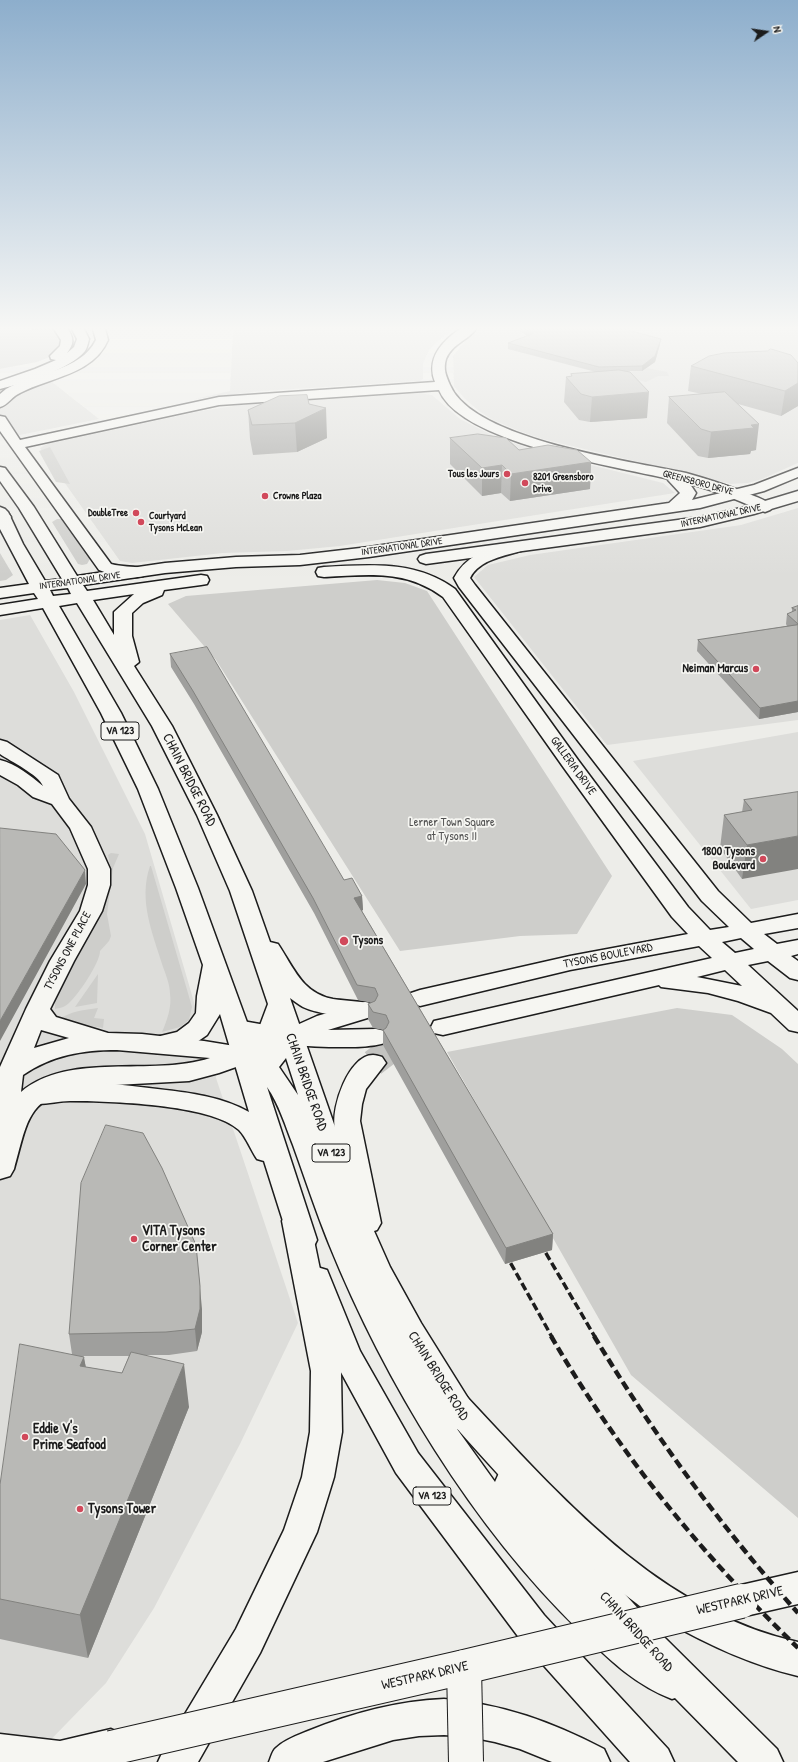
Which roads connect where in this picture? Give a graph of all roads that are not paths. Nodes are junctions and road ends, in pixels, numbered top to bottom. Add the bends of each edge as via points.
1 (172, 411) edge
2 (465, 411) edge
3 (0, 420) edge
4 (16, 445) junction
5 (0, 471) edge
6 (653, 472) junction
7 (798, 472) edge
8 (675, 480) junction
9 (798, 482) edge
10 (798, 496) edge
11 (730, 498) junction
12 (675, 506) junction
13 (756, 506) junction
14 (1, 514) edge
15 (541, 543) junction
16 (522, 546) junction
17 (137, 572) junction
18 (324, 572) junction
19 (205, 580) junction
20 (77, 589) junction
21 (0, 593) edge
22 (44, 594) junction
23 (0, 610) edge
24 (134, 681) junction
25 (0, 746) edge
26 (0, 766) edge
27 (59, 800) junction
28 (241, 891) junction
29 (798, 921) edge
30 (746, 931) junction
31 (705, 939) junction
32 (798, 947) edge
33 (773, 952) junction
34 (730, 961) junction
35 (214, 965) junction
36 (798, 973) edge
37 (633, 983) junction
38 (420, 998) dead end
39 (38, 1009) junction
40 (790, 1017) edge
41 (442, 1027) dead end
42 (237, 1028) junction
43 (279, 1036) junction
44 (114, 1041) junction
45 (157, 1045) junction
46 (256, 1061) junction
47 (6, 1076) edge
48 (34, 1096) junction
49 (0, 1151) edge
50 (0, 1169) edge
51 (284, 1183) junction
52 (296, 1221) junction
53 (376, 1267) junction
54 (455, 1405) junction
55 (798, 1588) edge
56 (798, 1659) edge
57 (464, 1668) junction
58 (700, 1700) junction
59 (0, 1753) edge
60 (77, 1758) edge
61 (177, 1762) edge
62 (288, 1762) edge
63 (466, 1762) edge
64 (591, 1762) edge
65 (655, 1762) edge
66 (764, 1762) edge

1 - 4 main road
2 - 6 main road, GREENSBORO DRIVE via 488,425 534,444
3 - 4 main road
4 - 17 main road via 105,567 119,572
5 - 20 main road, CHAIN BRIDGE ROAD / VA 123 via 26,507
6 - 8 main road, GREENSBORO DRIVE
6 - 11 main road, GREENSBORO DRIVE via 685,478
7 - 11 main road, INTERNATIONAL DRIVE
8 - 11 main road, GREENSBORO DRIVE
8 - 12 main road via 688,493
9 - 13 main road
10 - 13 main road, INTERNATIONAL DRIVE
11 - 12 main road, INTERNATIONAL DRIVE
11 - 13 main road, GREENSBORO DRIVE
11 - 15 main road via 703,511 588,529
12 - 17 main road, INTERNATIONAL DRIVE via 356,554
13 - 15 main road, INTERNATIONAL DRIVE via 693,523
14 - 22 main road, VA 123
15 - 16 main road, INTERNATIONAL DRIVE
16 - 18 main road, INTERNATIONAL DRIVE
16 - 30 main road via 490,555 472,564 462,578 467,587 710,896
17 - 20 main road, INTERNATIONAL DRIVE
18 - 19 main road, INTERNATIONAL DRIVE
18 - 31 main road, GALLERIA DRIVE via 399,572 432,581 449,593 655,879
19 - 20 main road, INTERNATIONAL DRIVE
19 - 24 main road via 165,588 146,595 137,599 123,612 123,636
20 - 22 main road, INTERNATIONAL DRIVE
20 - 24 main road, CHAIN BRIDGE ROAD / VA 123
21 - 22 main road, INTERNATIONAL DRIVE
22 - 23 main road, INTERNATIONAL DRIVE
22 - 35 main road, VA 123 via 108,707 148,789
24 - 28 main road, CHAIN BRIDGE ROAD / VA 123 via 187,773
25 - 27 main road, TYSONS ONE PLACE via 51,779
26 - 27 main road via 40,793
27 - 39 main road, TYSONS ONE PLACE via 80,827 94,855 99,868 99,885 91,911
28 - 43 main road, CHAIN BRIDGE ROAD / VA 123 via 279,1005
28 - 43 main road via 272,954 296,991 312,1002 364,1010
29 - 30 main road, TYSONS BOULEVARD
30 - 31 main road, TYSONS BOULEVARD
30 - 33 main road
31 - 34 main road, GALLERIA DRIVE
31 - 38 main road, TYSONS BOULEVARD via 570,963
32 - 33 main road
33 - 34 main road
33 - 36 main road
34 - 37 main road
34 - 40 main road, GALLERIA DRIVE
35 - 42 main road, VA 123
35 - 45 main road via 208,1013 198,1028 185,1038
37 - 40 main road via 710,986 740,993
37 - 41 main road
39 - 44 main road via 47,1023
39 - 47 main road, TYSONS ONE PLACE
42 - 43 main road
42 - 46 main road, VA 123
43 - 46 main road via 272,1057
43 - 53 main road, CHAIN BRIDGE ROAD / VA 123
43 - 53 main road via 346,1039 375,1050 352,1089 347,1121
44 - 45 main road
44 - 47 main road via 59,1048 34,1058
45 - 46 main road
46 - 48 main road via 190,1072 69,1080 48,1086
46 - 51 main road, VA 123 via 259,1081 257,1098
46 - 58 main road via 282,1089 293,1110 343,1244 370,1304 403,1370 450,1446 503,1519 561,1588 632,1657
47 - 49 main road, TYSONS ONE PLACE
48 - 50 main road via 25,1103 16,1120
48 - 51 main road via 61,1092 133,1095 195,1102 228,1112 248,1124
51 - 52 main road, VA 123
52 - 61 main road via 326,1370 326,1432 318,1477 300,1532 248,1641
52 - 65 main road, VA 123 via 346,1354 407,1463 532,1627
53 - 54 main road, CHAIN BRIDGE ROAD / VA 123 via 410,1331
54 - 56 main road via 548,1506 649,1593 708,1627 776,1654
54 - 58 main road, CHAIN BRIDGE ROAD / VA 123 via 512,1486 567,1555
55 - 57 main road, WESTPARK DRIVE, bridge
57 - 60 main road, WESTPARK DRIVE, bridge
57 - 63 main road, bridge
58 - 66 main road, CHAIN BRIDGE ROAD / VA 123
59 - 60 main road, WESTPARK DRIVE
62 - 64 main road via 297,1755 336,1738 393,1722 449,1718 488,1722 528,1733

